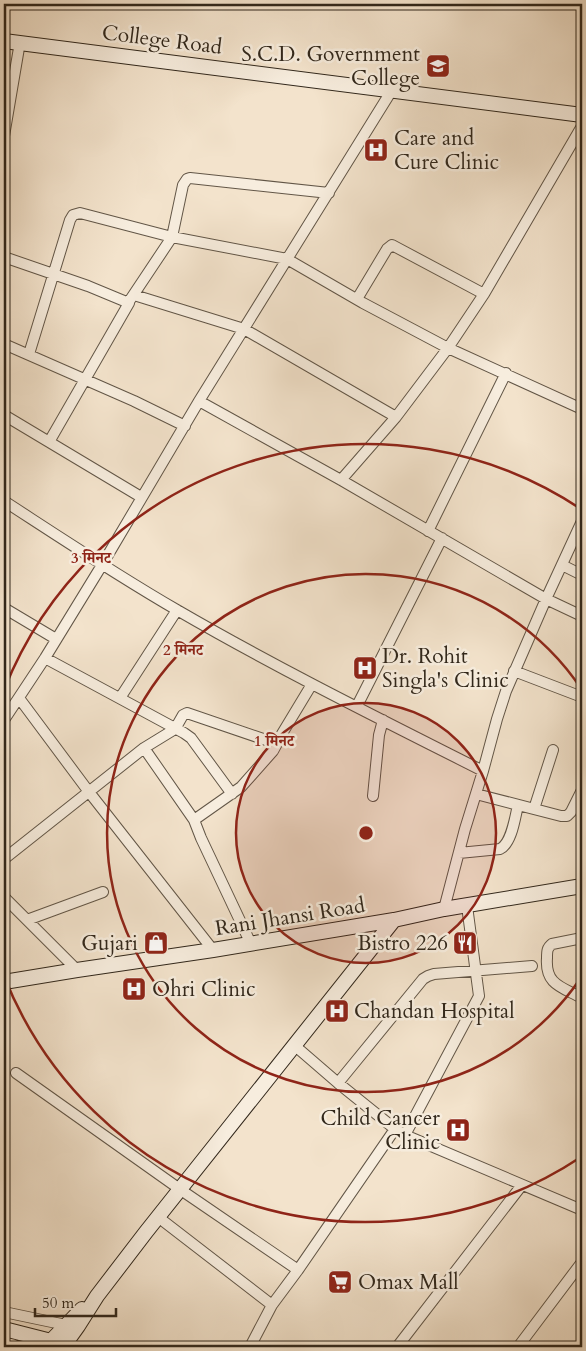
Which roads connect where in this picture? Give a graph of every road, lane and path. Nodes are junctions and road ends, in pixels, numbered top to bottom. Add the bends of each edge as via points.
1 (4, 41) edge
2 (20, 42) junction
3 (392, 90) junction
4 (582, 115) edge
5 (582, 126) edge
6 (4, 136) edge
7 (328, 193) junction
8 (172, 237) junction
9 (4, 256) edge
10 (287, 260) junction
11 (54, 274) junction
12 (484, 294) junction
13 (131, 299) junction
14 (357, 299) junction
15 (244, 329) junction
16 (4, 344) edge
17 (448, 348) junction
18 (29, 354) junction
19 (506, 374) junction
20 (85, 378) junction
21 (199, 401) junction
22 (582, 409) edge
23 (4, 414) edge
24 (396, 417) junction
25 (185, 426) junction
26 (49, 442) junction
27 (341, 480) junction
28 (142, 497) junction
29 (4, 501) edge
30 (582, 521) edge
31 (428, 531) junction
32 (442, 538) junction
33 (102, 565) junction
34 (562, 565) junction
35 (582, 575) edge
36 (546, 599) junction
37 (4, 608) edge
38 (178, 610) junction
39 (582, 616) edge
40 (56, 639) junction
41 (45, 658) junction
42 (514, 670) junction
43 (312, 684) junction
44 (582, 696) edge
45 (19, 698) junction
46 (120, 698) junction
47 (357, 706) junction
48 (4, 720) edge
49 (383, 720) junction
50 (175, 728) junction
51 (279, 740) junction
52 (144, 748) junction
53 (552, 750) dead end
54 (482, 771) junction
55 (582, 790) edge
56 (89, 792) junction
57 (232, 794) junction
58 (476, 794) junction
59 (373, 796) dead end
60 (518, 805) junction
61 (534, 809) junction
62 (194, 820) junction
63 (459, 853) junction
64 (4, 859) edge
65 (582, 886) edge
66 (103, 892) dead end
67 (4, 896) edge
68 (466, 906) junction
69 (444, 909) junction
70 (27, 920) junction
71 (394, 920) junction
72 (582, 938) edge
73 (251, 944) junction
74 (213, 950) junction
75 (532, 966) dead end
76 (77, 970) junction
77 (476, 970) junction
78 (4, 982) edge
79 (582, 998) edge
80 (294, 1045) junction
81 (16, 1073) dead end
82 (338, 1083) junction
83 (395, 1129) junction
84 (405, 1135) junction
85 (522, 1185) junction
86 (181, 1190) junction
87 (582, 1210) edge
88 (158, 1217) junction
89 (582, 1262) edge
90 (298, 1270) junction
91 (97, 1296) junction
92 (272, 1305) junction
93 (4, 1312) edge
94 (66, 1325) junction
95 (4, 1329) edge
96 (57, 1344) edge
97 (4, 1345) edge
98 (13, 1347) edge
99 (250, 1347) edge
100 (397, 1347) edge
101 (518, 1347) edge

1 - 2 street, College Road
2 - 3 street, College Road
2 - 6 street
3 - 4 street, College Road
3 - 7 street
5 - 12 street
7 - 8 street via 186,179
7 - 10 street
8 - 10 street
8 - 11 street via 80,213 73,215
8 - 13 street
9 - 11 street
10 - 14 street
10 - 15 street
11 - 13 street
11 - 18 street
12 - 14 street via 392,245
12 - 17 street
13 - 15 street
13 - 20 street
14 - 17 street
15 - 21 street
15 - 24 street
16 - 18 street
17 - 19 street
17 - 24 street
18 - 20 street
19 - 22 street
19 - 31 street
20 - 25 street
20 - 26 street
21 - 25 street
21 - 27 street
23 - 26 street
24 - 27 street
25 - 28 street
26 - 28 street
27 - 31 street
28 - 33 street
29 - 33 street
30 - 34 street
31 - 32 street
32 - 36 street
32 - 47 street
33 - 38 street
33 - 40 street
34 - 35 street
34 - 36 street
36 - 39 street
36 - 42 street
37 - 40 street
38 - 43 street
38 - 46 street
40 - 41 street
41 - 45 street
41 - 46 street
42 - 44 street
42 - 54 street
43 - 47 street
43 - 51 street
45 - 48 street
45 - 56 street
46 - 50 street
47 - 49 street
49 - 54 street
49 - 59 street
50 - 51 street via 183,715 189,713 272,742
50 - 52 street
50 - 57 street via 191,738
51 - 57 street via 274,751
52 - 56 street
52 - 62 street
53 - 61 street
54 - 58 street
55 - 61 street via 567,816
56 - 64 street
56 - 74 street
57 - 62 street
58 - 60 street
58 - 63 street
60 - 61 street
60 - 63 street via 504,847
62 - 73 street
63 - 69 street
65 - 68 street, Rani Jhansi Road
66 - 70 street
67 - 70 street
68 - 69 street, Rani Jhansi Road
68 - 77 street
69 - 71 street, Rani Jhansi Road
70 - 76 street
71 - 73 street, Rani Jhansi Road
71 - 80 street
72 - 79 street via 552,944 547,950 546,964 551,980
73 - 74 street, Rani Jhansi Road
74 - 76 street, Rani Jhansi Road
75 - 77 street
76 - 78 street, Rani Jhansi Road
77 - 82 street via 428,976
77 - 84 street via 477,1001
80 - 82 street
80 - 86 street
81 - 86 street
82 - 83 street
83 - 84 street
83 - 90 street
84 - 85 street
85 - 87 street
85 - 100 street
86 - 88 street
86 - 90 street
88 - 91 street
88 - 92 street
89 - 101 street
90 - 92 street
91 - 94 street
91 - 96 street
92 - 99 street
93 - 94 street
94 - 96 street
95 - 96 street
97 - 98 main road

